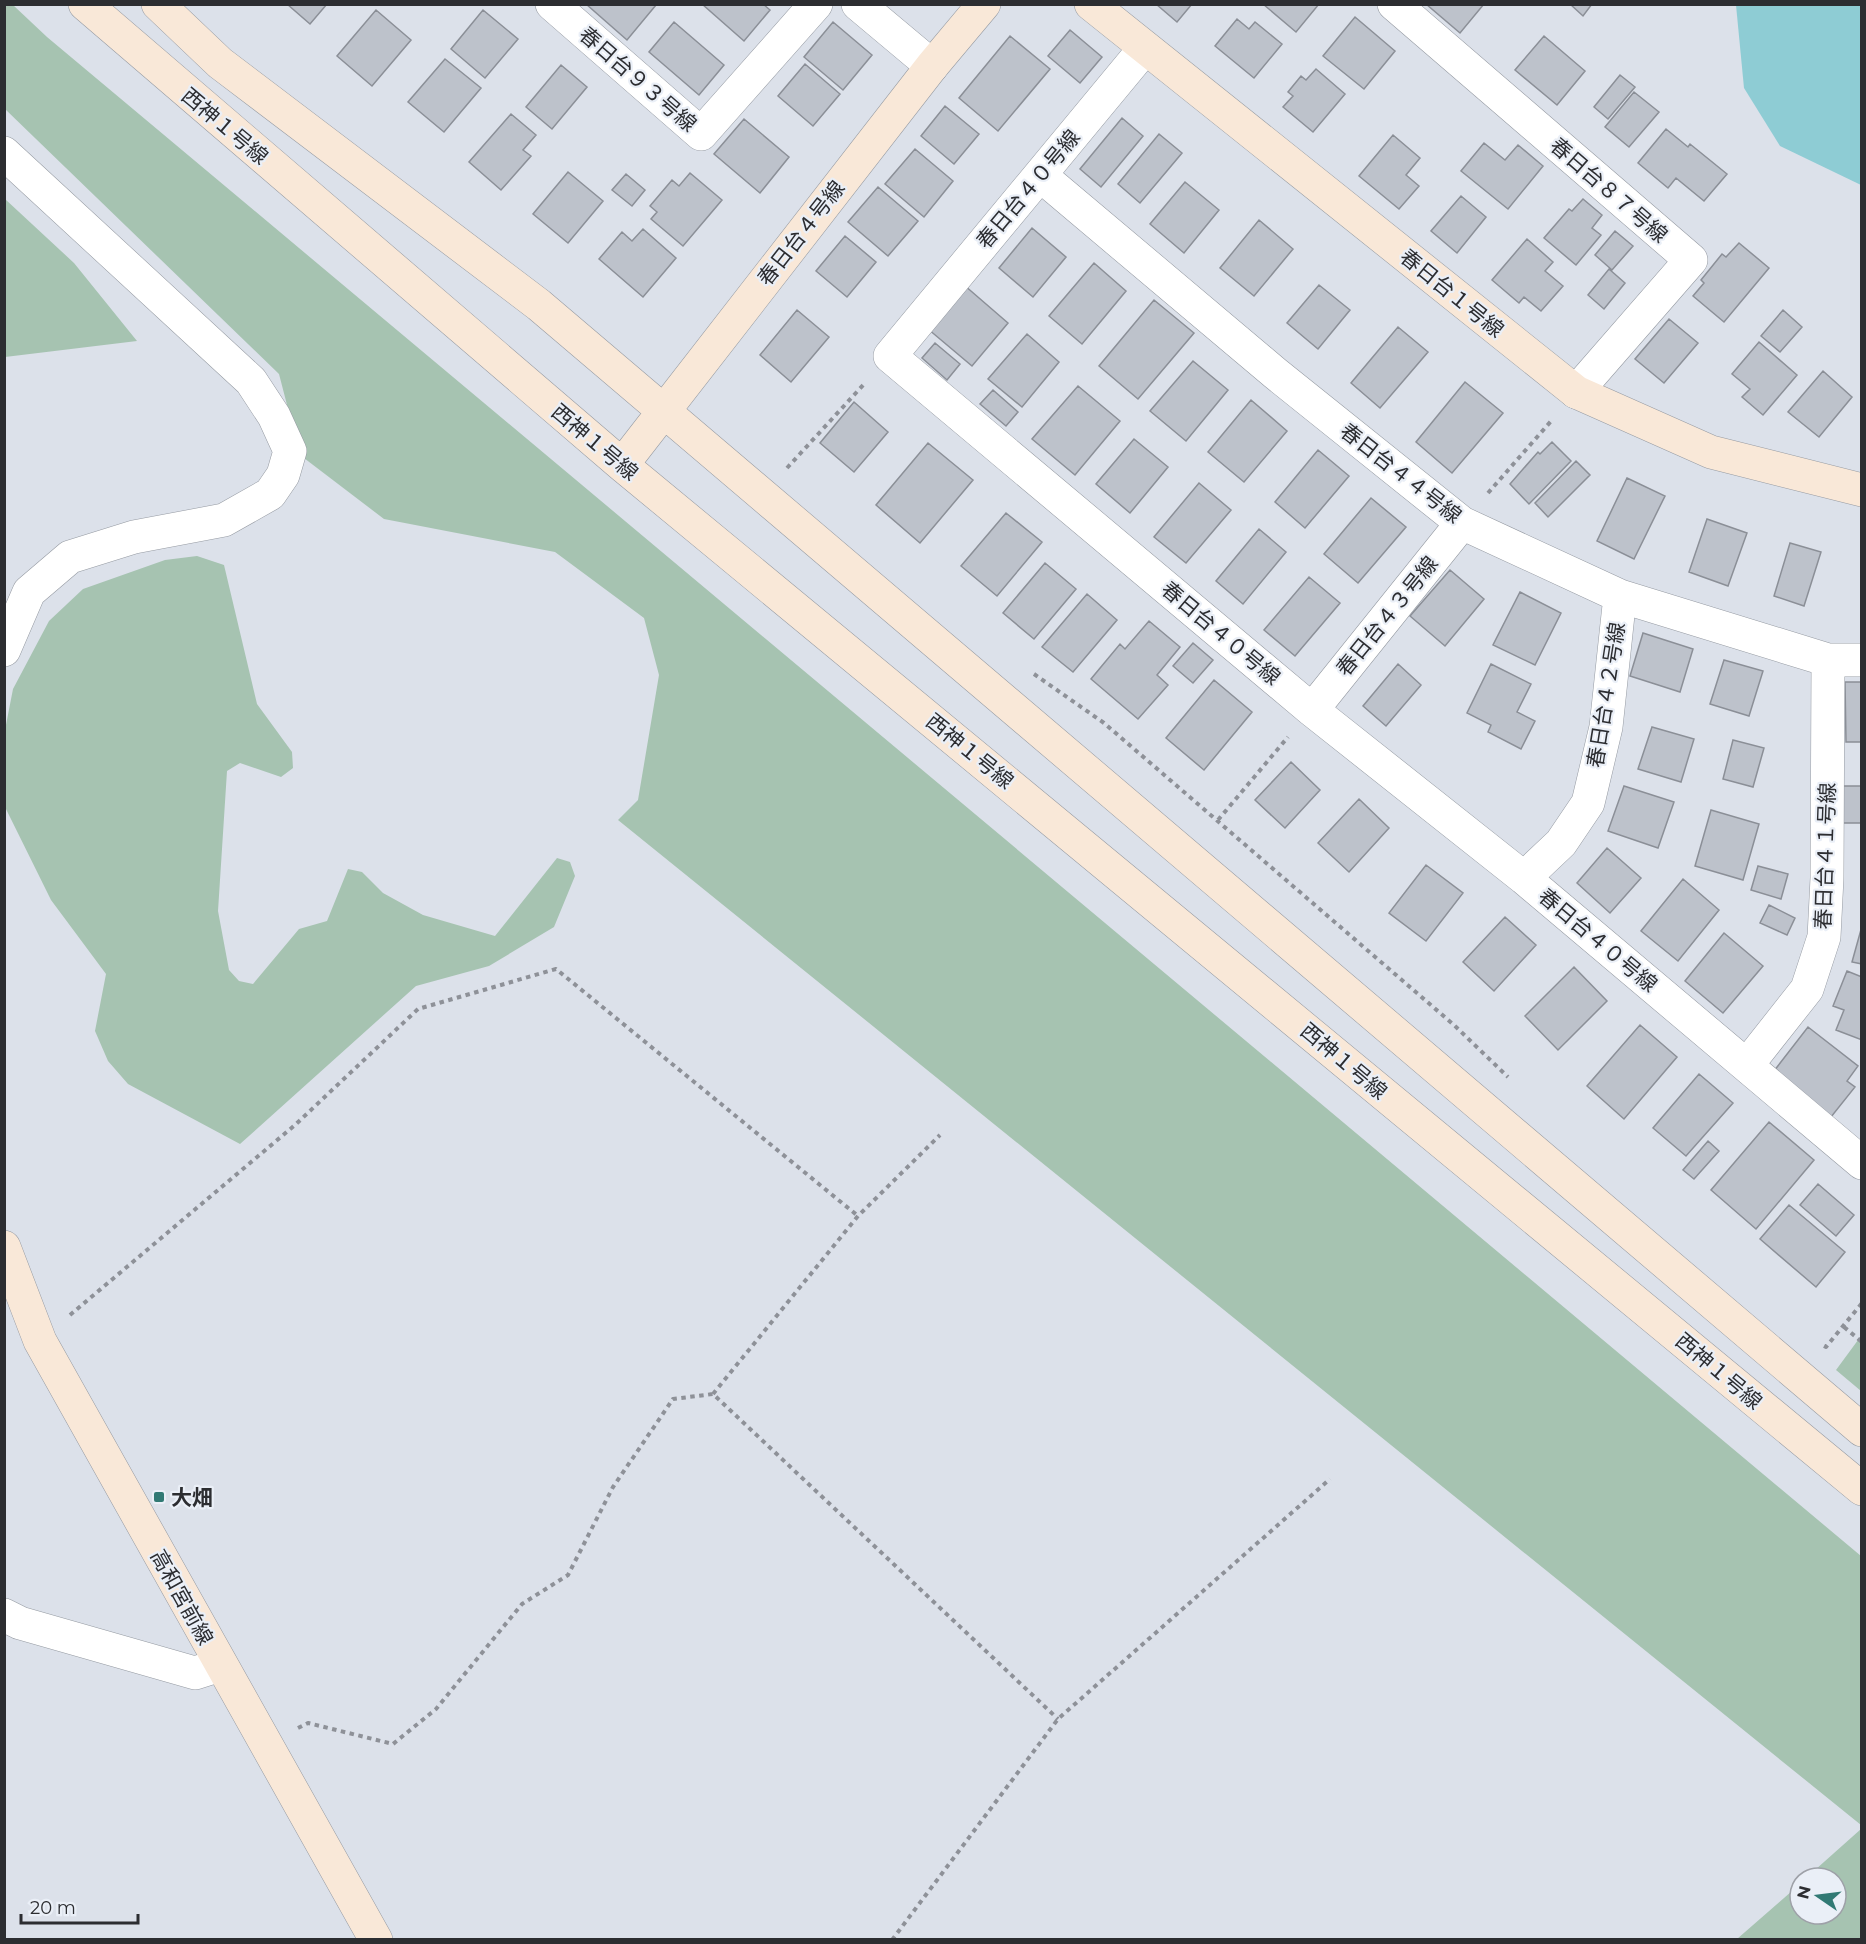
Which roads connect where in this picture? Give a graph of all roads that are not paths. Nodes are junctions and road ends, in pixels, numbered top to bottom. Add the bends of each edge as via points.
1 (85, 4) edge
2 (158, 4) edge
3 (552, 4) edge
4 (816, 4) edge
5 (858, 4) edge
6 (984, 4) edge
7 (1091, 4) edge
8 (1394, 4) edge
9 (1145, 48) junction
10 (932, 66) junction
11 (4, 153) edge
12 (1040, 175) junction
13 (1576, 392) junction
14 (662, 411) junction
15 (622, 465) junction
16 (1862, 490) edge
17 (1462, 523) junction
18 (1620, 596) junction
19 (4, 650) edge
20 (1828, 660) junction
21 (1862, 660) edge
22 (1312, 710) junction
23 (1524, 878) junction
24 (1747, 1065) junction
25 (1862, 1163) edge
26 (4, 1246) edge
27 (1862, 1430) edge
28 (1862, 1489) edge
29 (4, 1615) edge
30 (220, 1665) junction
31 (376, 1940) edge

1 - 15 street, 西神１号線
2 - 14 street via 220,63 539,305
3 - 4 street, 春日台９３号線 via 701,134
5 - 10 street
6 - 10 street, 春日台４号線
7 - 9 street, 春日台１号線
8 - 13 street, 春日台８７号線 via 1692,260
9 - 12 street, 春日台４０号線
9 - 13 street, 春日台１号線
10 - 14 street, 春日台４号線
11 - 19 street via 251,381 274,416 290,451 283,475 270,494 224,520 134,537 70,557 29,592
12 - 17 street, 春日台４４号線 via 1275,373
12 - 22 street, 春日台４０号線 via 890,356
13 - 16 street, 春日台１号線 via 1711,452
14 - 15 street, 春日台４号線
14 - 27 street
15 - 28 street, 西神１号線
17 - 18 street, 春日台４４号線
17 - 22 street, 春日台４３号線
18 - 20 street, 春日台４４号線
18 - 23 street, 春日台４２号線 via 1606,727 1588,803 1561,843
20 - 21 street, 春日台４４号線
20 - 24 street, 春日台４１号線 via 1824,937 1807,989
22 - 23 street, 春日台４０号線
23 - 24 street, 春日台４０号線
24 - 25 street, 春日台４０号線
26 - 30 street, 高和宮前線 via 40,1341
29 - 30 street via 20,1623 195,1673
30 - 31 street, 高和宮前線

